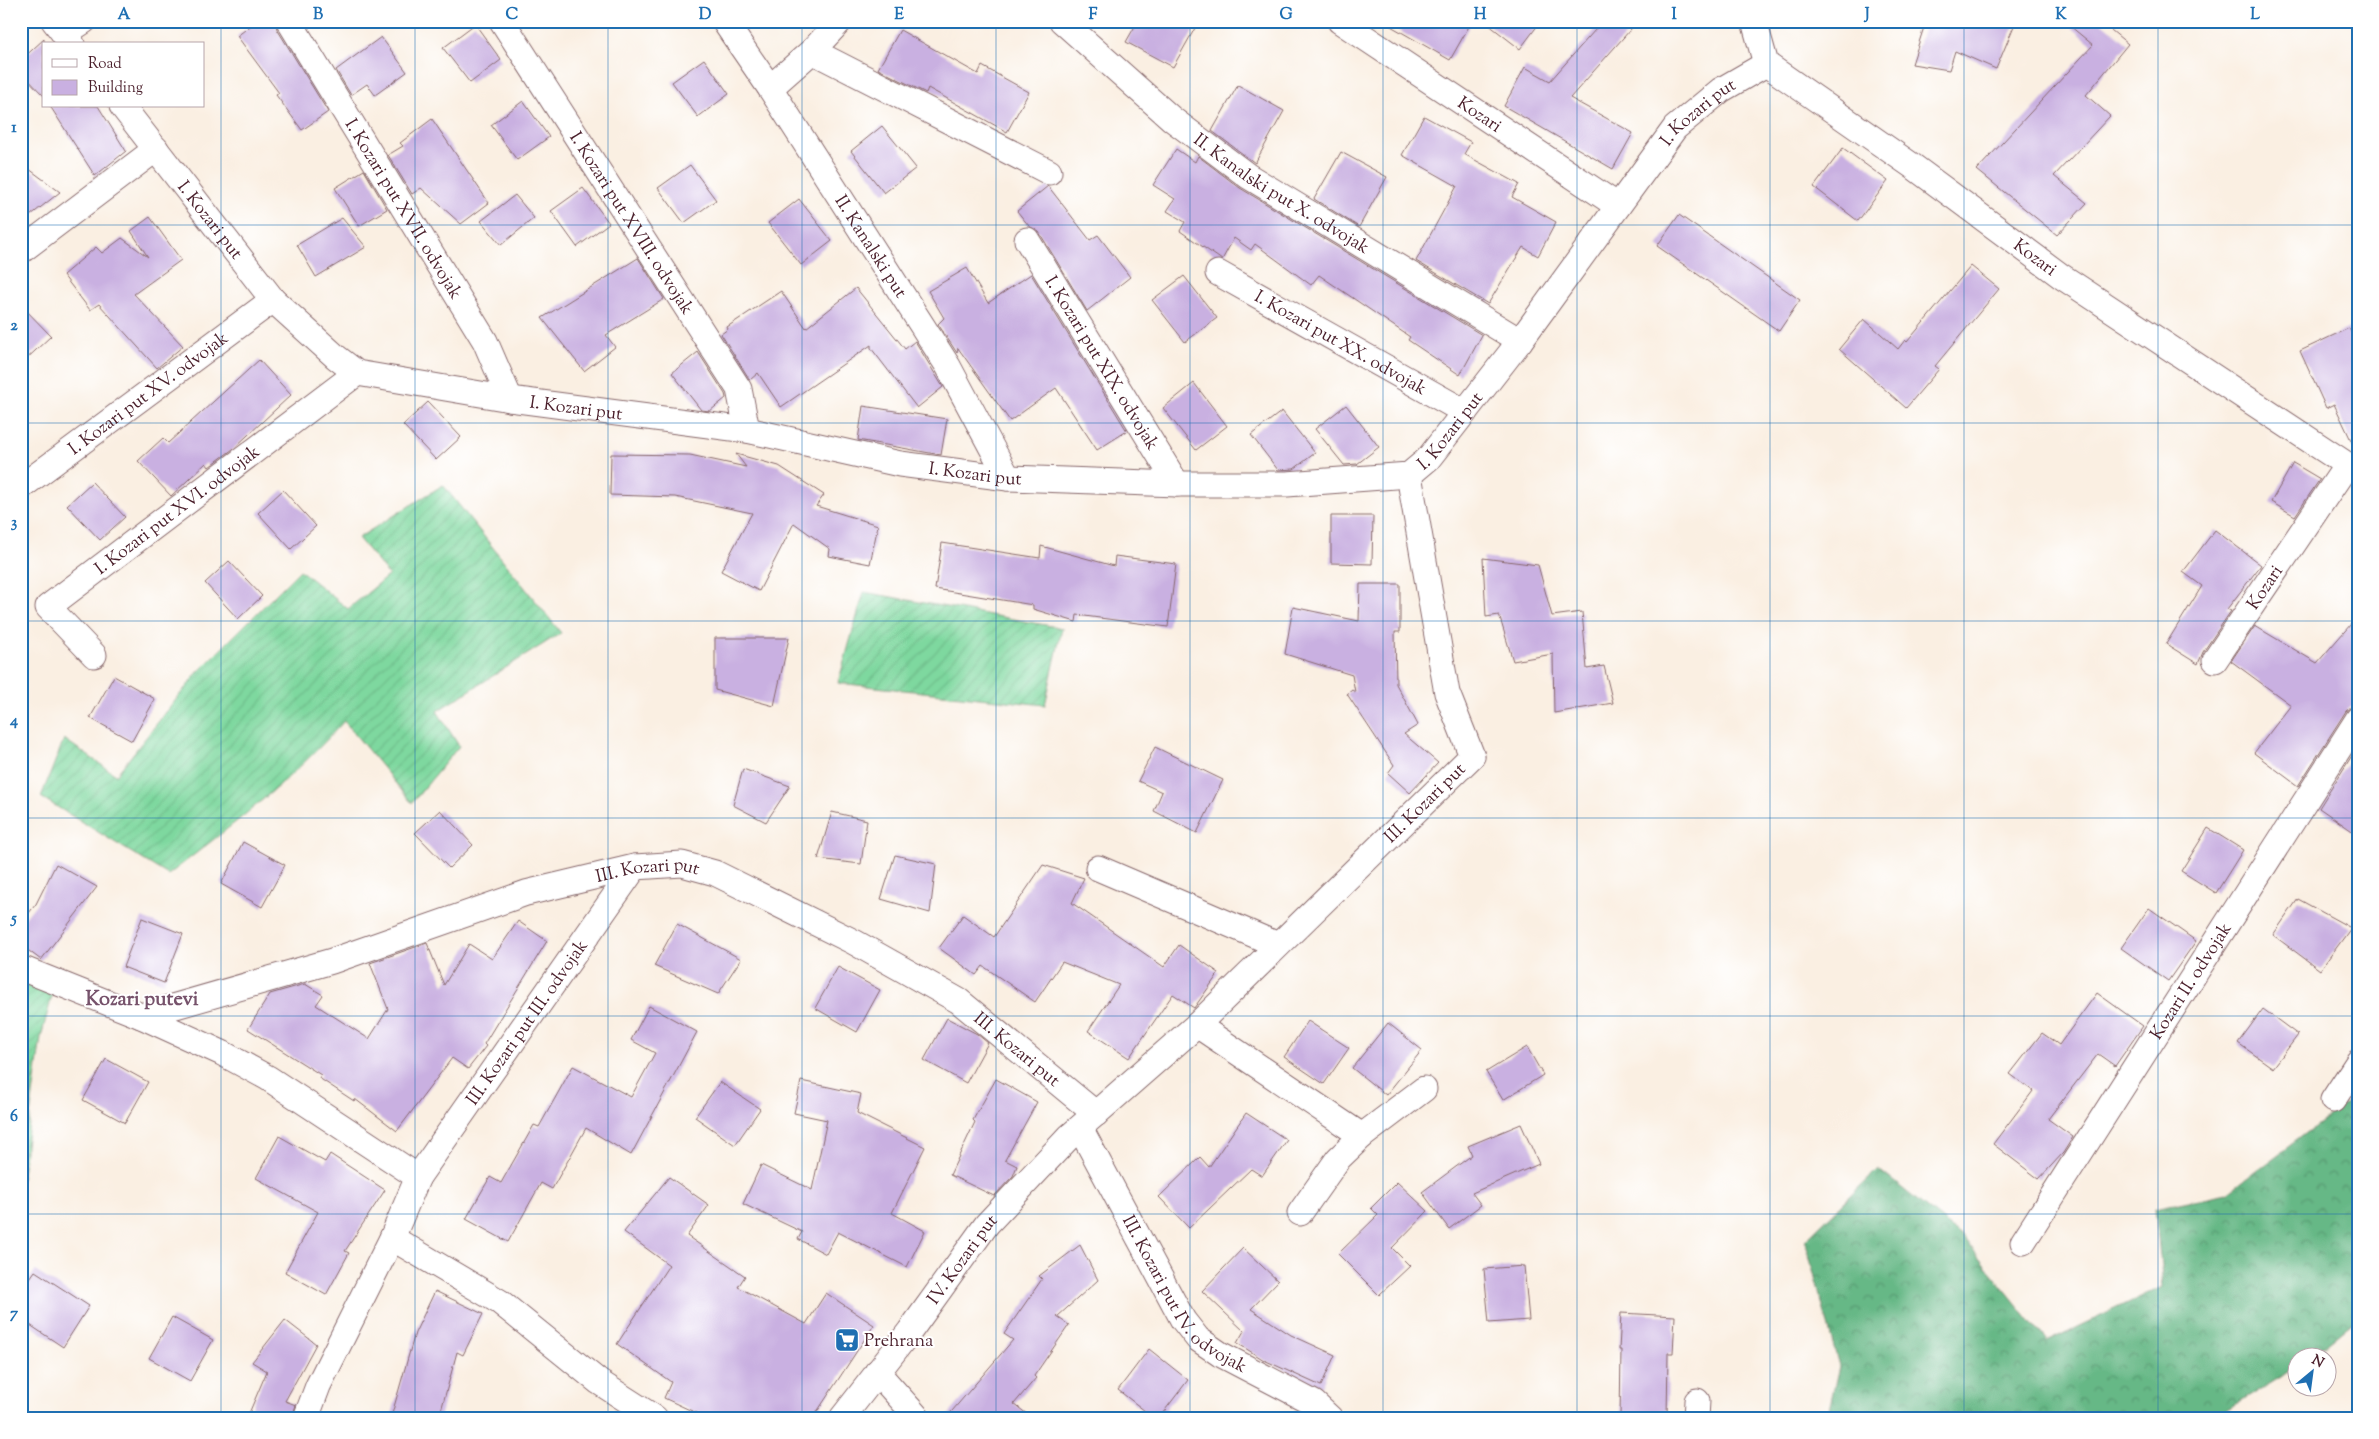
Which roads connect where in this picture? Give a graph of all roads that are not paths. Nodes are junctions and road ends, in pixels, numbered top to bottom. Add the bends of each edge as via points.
1 (289, 21) edge
2 (502, 21) edge
3 (724, 21) edge
4 (840, 21) edge
5 (1062, 21) edge
6 (1340, 21) edge
7 (1754, 21) edge
8 (812, 51) junction
9 (1766, 64) junction
10 (770, 88) junction
11 (124, 108) edge
12 (156, 149) junction
13 (1049, 172) dead end
14 (1618, 206) junction
15 (1027, 240) dead end
16 (21, 251) edge
17 (1218, 273) dead end
18 (273, 300) junction
19 (1520, 341) junction
20 (357, 373) junction
21 (510, 399) junction
22 (1465, 412) junction
23 (748, 430) junction
24 (2352, 468) edge
25 (1409, 475) junction
26 (1008, 478) junction
27 (1177, 484) junction
28 (21, 487) edge
29 (94, 655) dead end
30 (2215, 660) dead end
31 (2358, 719) edge
32 (635, 867) junction
33 (1098, 868) dead end
34 (1278, 945) junction
35 (21, 968) edge
36 (141, 1016) junction
37 (1197, 1025) junction
38 (2358, 1062) edge
39 (1424, 1089) dead end
40 (2333, 1100) dead end
41 (1088, 1121) junction
42 (1362, 1136) junction
43 (418, 1177) junction
44 (1300, 1213) dead end
45 (392, 1238) junction
46 (2023, 1242) dead end
47 (877, 1372) junction
48 (306, 1418) edge
49 (655, 1418) edge
50 (842, 1418) edge
51 (918, 1418) edge
52 (1330, 1418) edge

1 - 21 street, I. Kozari put XVII. odvojak via 485,340
2 - 23 street, I. Kozari put XVIII. odvojak via 739,389
3 - 10 street, II. Kanalski put
4 - 8 street
5 - 19 street, II. Kanalski put X. odvojak via 1172,119 1248,176
6 - 14 street, Kozari
7 - 9 street
8 - 10 street
8 - 13 street
9 - 14 street, I. Kozari put via 1721,90 1675,128
9 - 24 street, Kozari via 1914,167 2061,276
10 - 26 street, II. Kanalski put via 948,366
11 - 12 street, I. Kozari put
12 - 16 street
12 - 18 street, I. Kozari put
14 - 19 street, I. Kozari put
15 - 27 street, I. Kozari put XIX. odvojak
17 - 22 street, I. Kozari put XX. odvojak
18 - 20 street, I. Kozari put
18 - 28 street, I. Kozari put XV. odvojak
19 - 22 street, I. Kozari put
20 - 21 street, I. Kozari put
20 - 29 street, I. Kozari put XVI. odvojak via 48,607
21 - 23 street, I. Kozari put
22 - 25 street, I. Kozari put via 1428,459
23 - 26 street, I. Kozari put via 900,464
24 - 30 street, Kozari
25 - 27 street, I. Kozari put via 1287,484
25 - 34 street, III. Kozari put via 1447,693 1472,756
26 - 27 street, I. Kozari put
31 - 46 street, Kozari II. odvojak
32 - 36 street, III. Kozari put via 526,893 332,962
32 - 41 street, III. Kozari put via 682,864 715,873 854,942 959,1001
32 - 43 street, III. Kozari put III. odvojak
33 - 34 street
34 - 37 street, III. Kozari put
35 - 36 street
36 - 43 street via 268,1078
37 - 41 street, III. Kozari put
37 - 42 street
38 - 40 street
39 - 42 street
41 - 47 street, IV. Kozari put via 987,1224
41 - 52 street, III. Kozari put IV. odvojak via 1183,1320 1198,1340 1314,1403
42 - 44 street via 1338,1160
43 - 45 street, III. Kozari put III. odvojak
45 - 48 street, III. Kozari put III. odvojak via 318,1386
45 - 49 street via 500,1302 599,1382
47 - 50 street, IV. Kozari put
47 - 51 street

